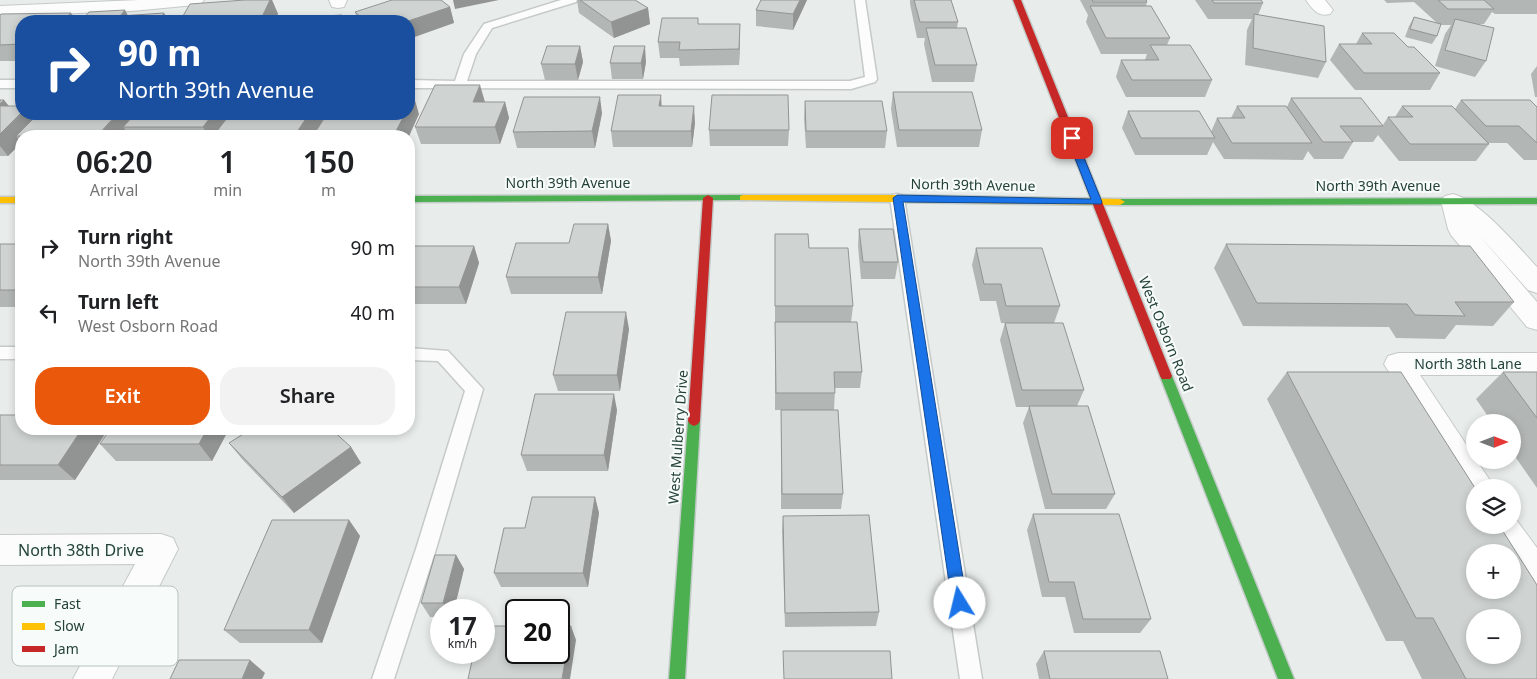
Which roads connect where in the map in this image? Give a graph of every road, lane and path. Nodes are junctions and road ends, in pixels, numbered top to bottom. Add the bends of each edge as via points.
1 (195, 0) edge
2 (572, 0) edge
3 (860, 0) edge
4 (1017, 0) edge
5 (0, 11) edge
6 (0, 84) edge
7 (15, 84) edge
8 (415, 84) edge
9 (460, 84) junction
10 (708, 198) junction
11 (897, 198) junction
12 (415, 199) edge
13 (0, 200) edge
14 (15, 200) edge
15 (1454, 201) junction
16 (1537, 201) edge
17 (1097, 202) junction
18 (1537, 284) edge
19 (1537, 320) edge
20 (0, 353) edge
21 (15, 353) edge
22 (415, 354) edge
23 (1537, 364) edge
24 (1473, 479) edge
25 (1509, 534) edge
26 (0, 550) edge
27 (1537, 578) edge
28 (141, 586) edge
29 (99, 666) edge
30 (92, 679) edge
31 (383, 679) edge
32 (677, 679) edge
33 (971, 679) edge
34 (1286, 679) edge

1 - 5 street
2 - 9 lane via 488,26 470,54
3 - 9 lane via 871,79 852,85
4 - 17 street, West Osborn Road
6 - 7 lane
8 - 9 lane
10 - 11 street, North 39th Avenue
10 - 12 street, North 39th Avenue
10 - 32 street, West Mulberry Drive
11 - 17 street, North 39th Avenue
11 - 33 lane
13 - 14 street
15 - 16 street, North 39th Avenue
15 - 17 street, North 39th Avenue
15 - 18 street via 1491,232
15 - 19 street via 1460,229
17 - 34 street, West Osborn Road
20 - 21 lane
22 - 31 lane via 442,355 474,389
23 - 24 street, North 38th Lane via 1398,364
25 - 27 street
26 - 28 street, North 38th Drive via 161,549
29 - 30 street, North 38th Drive

